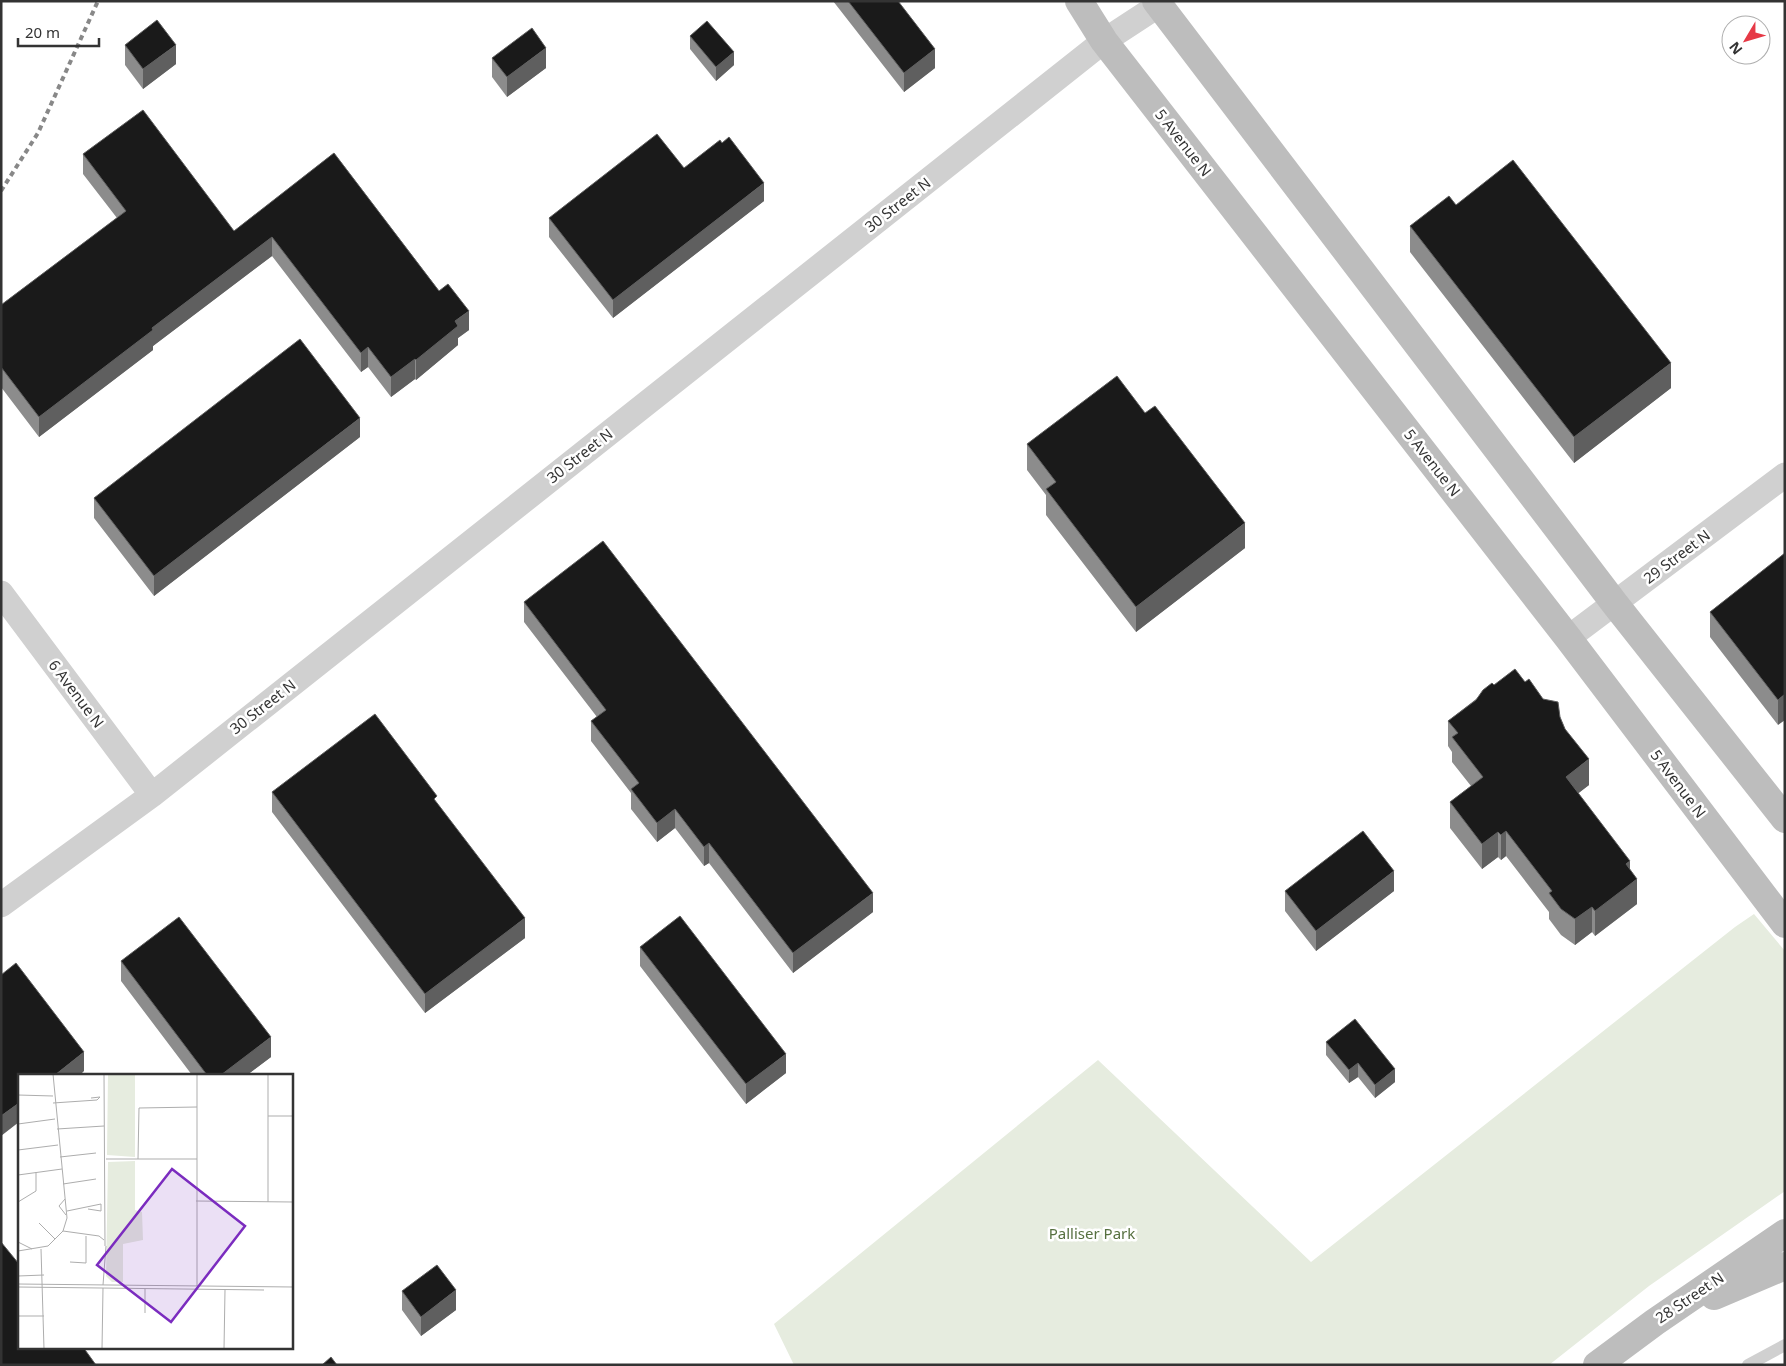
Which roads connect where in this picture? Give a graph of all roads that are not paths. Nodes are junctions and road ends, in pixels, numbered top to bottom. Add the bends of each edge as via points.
1 (1079, 1) edge
2 (1157, 3) edge
3 (1104, 42) junction
4 (1785, 475) edge
5 (1, 593) edge
6 (1615, 604) junction
7 (1568, 638) junction
8 (152, 795) junction
9 (1785, 819) edge
10 (1, 905) edge
11 (1785, 924) edge
12 (1785, 1233) edge
13 (1785, 1266) edge
14 (1655, 1322) junction
15 (1785, 1345) edge
16 (1597, 1365) edge
17 (1748, 1365) edge

1 - 3 main road, 5 Avenue N
2 - 3 street, 30 Street N
2 - 6 main road
3 - 7 main road, 5 Avenue N
3 - 8 street, 30 Street N
4 - 6 street, 29 Street N
5 - 8 street, 6 Avenue N
6 - 7 street, 29 Street N
6 - 9 main road
7 - 11 main road, 5 Avenue N
8 - 10 street, 30 Street N
12 - 14 main road, 28 Street N
13 - 14 main road
14 - 16 main road, 28 Street N
15 - 17 lane

